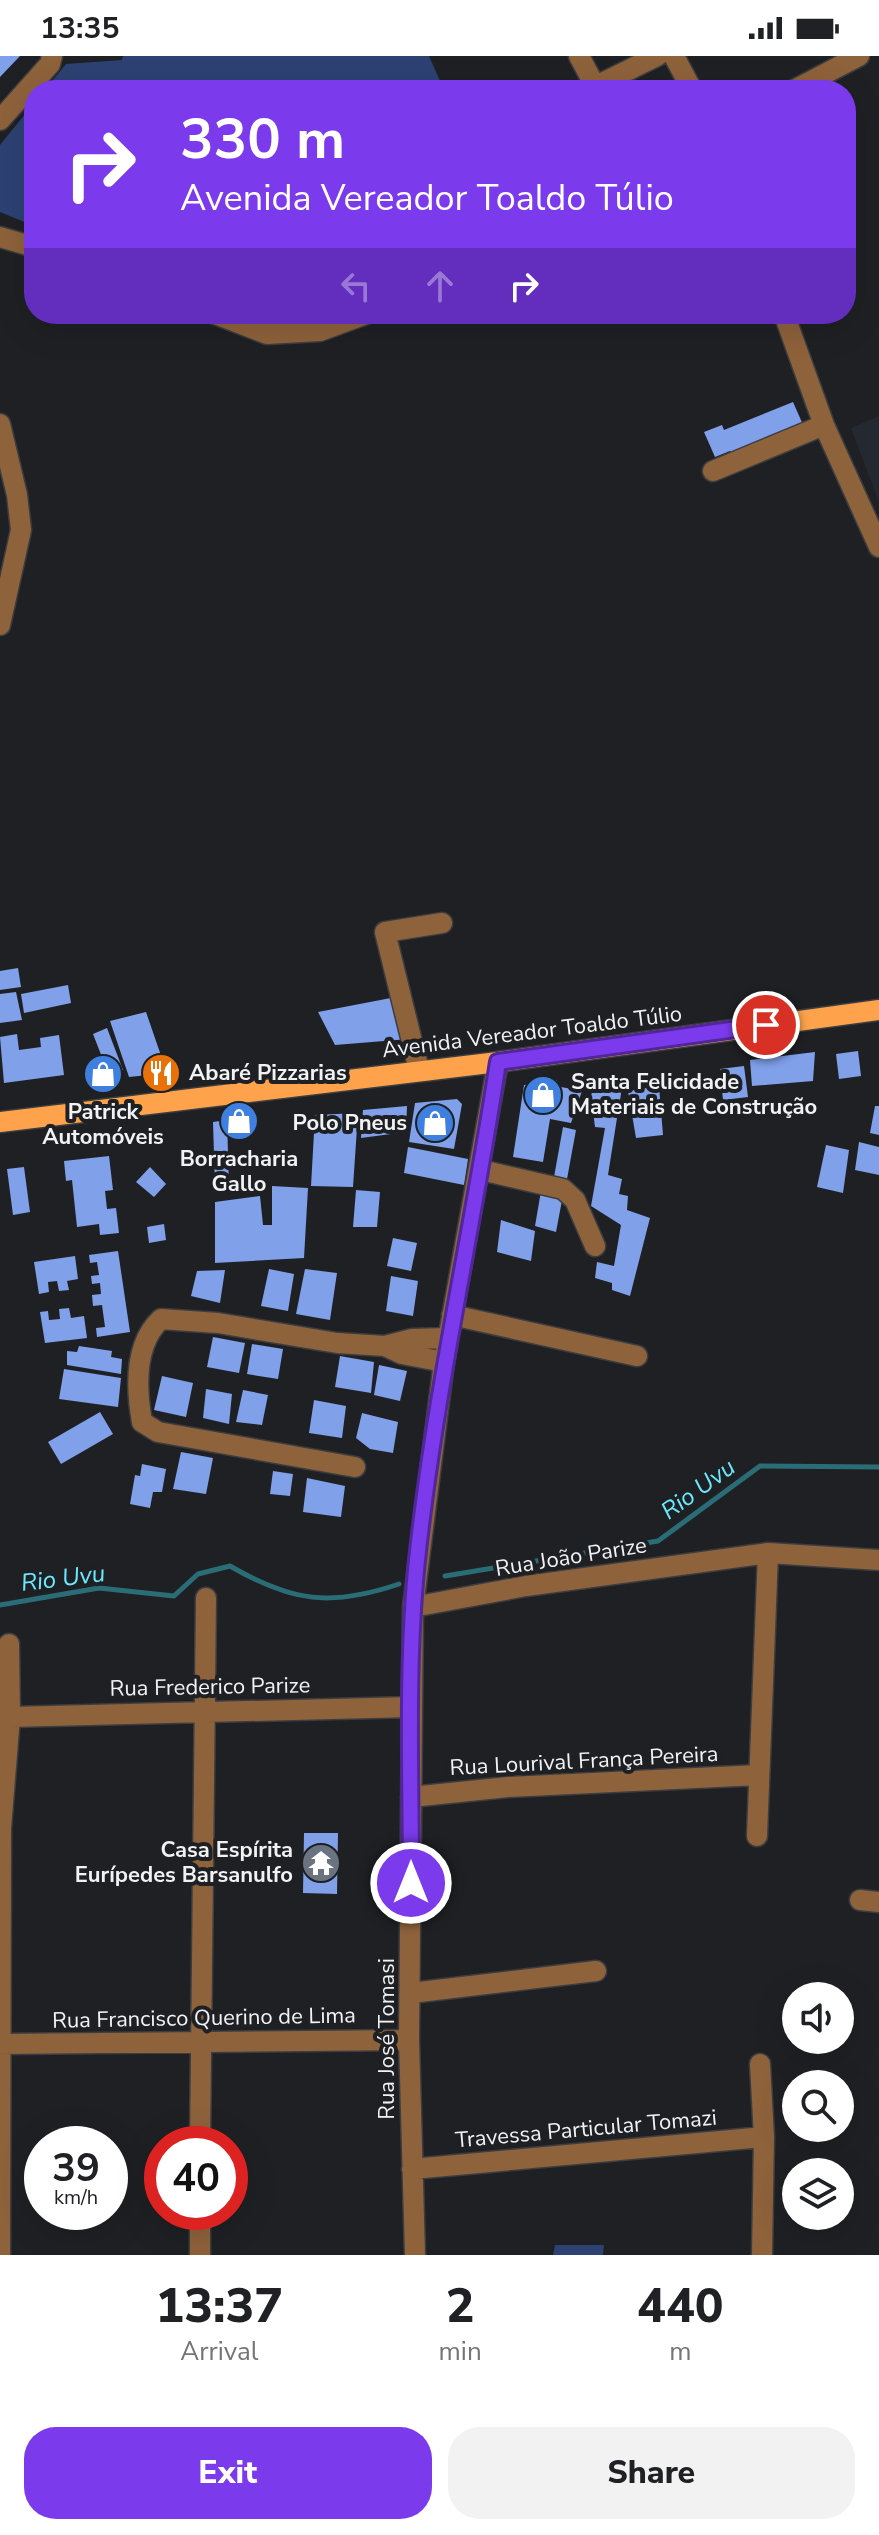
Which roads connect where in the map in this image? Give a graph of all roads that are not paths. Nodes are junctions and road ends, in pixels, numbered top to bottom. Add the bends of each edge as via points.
1 (52, 56) edge
2 (579, 56) edge
3 (657, 56) edge
4 (674, 56) edge
5 (859, 56) edge
6 (36, 80) edge
7 (588, 80) edge
8 (608, 80) edge
9 (687, 80) edge
10 (813, 80) edge
11 (24, 93) edge
12 (0, 120) edge
13 (0, 237) edge
14 (24, 244) edge
15 (241, 324) edge
16 (339, 324) edge
17 (788, 324) edge
18 (0, 424) edge
19 (824, 425) junction
20 (713, 471) dead end
21 (879, 547) edge
22 (0, 625) edge
23 (442, 923) dead end
24 (879, 1010) edge
25 (498, 1062) junction
26 (419, 1070) junction
27 (0, 1122) edge
28 (481, 1170) junction
29 (595, 1246) dead end
30 (452, 1315) junction
31 (448, 1338) junction
32 (385, 1346) junction
33 (637, 1356) dead end
34 (444, 1362) junction
35 (355, 1467) dead end
36 (768, 1553) junction
37 (879, 1560) edge
38 (206, 1598) dead end
39 (413, 1607) junction
40 (9, 1644) dead end
41 (411, 1707) junction
42 (202, 1711) junction
43 (5, 1715) edge
44 (759, 1775) junction
45 (411, 1797) junction
46 (757, 1836) dead end
47 (596, 1971) dead end
48 (411, 1993) junction
49 (199, 2040) junction
50 (409, 2040) junction
51 (1, 2044) edge
52 (760, 2064) dead end
53 (200, 2126) edge
54 (764, 2137) junction
55 (412, 2169) junction
56 (200, 2230) edge
57 (0, 2255) edge
58 (200, 2255) edge
59 (415, 2255) edge
60 (762, 2255) edge

1 - 6 street
2 - 7 street
3 - 8 street
4 - 9 street
5 - 10 street
11 - 12 street
13 - 14 street
15 - 16 street via 267,334 320,331
17 - 19 street
18 - 22 street via 21,530
19 - 20 street
19 - 21 street
23 - 26 street via 385,932
24 - 25 main road, Avenida Vereador Toaldo Túlio
25 - 26 main road, Avenida Vereador Toaldo Túlio
25 - 28 street, Rua José Tomasi
26 - 27 main road, Avenida Vereador Toaldo Túlio
28 - 29 street via 563,1189 575,1200
28 - 30 street, Rua José Tomasi
30 - 31 street, Rua José Tomasi
30 - 33 street
31 - 32 street
31 - 34 street, Rua José Tomasi
32 - 34 street
32 - 35 street via 161,1319 147,1332 136,1390 142,1422 158,1432
34 - 39 street, Rua José Tomasi
36 - 37 street, Rua João Parize
36 - 39 street, Rua João Parize
36 - 44 street
38 - 42 street
39 - 41 street, Rua José Tomasi
40 - 43 street
41 - 42 street, Rua Frederico Parize
41 - 45 street, Rua José Tomasi
42 - 43 street, Rua Frederico Parize
42 - 49 street
43 - 51 street
44 - 45 street, Rua Lourival França Pereira
44 - 46 street
45 - 48 street, Rua José Tomasi
47 - 48 street
48 - 50 street, Rua José Tomasi
49 - 50 street, Rua Francisco Querino de Lima
49 - 51 street, Rua Francisco Querino de Lima
49 - 53 street
50 - 55 street, Rua José Tomasi
51 - 57 street
52 - 54 street
54 - 55 street, Travessa Particular Tomazi
54 - 60 street
55 - 59 street, Rua José Tomasi
56 - 58 street

